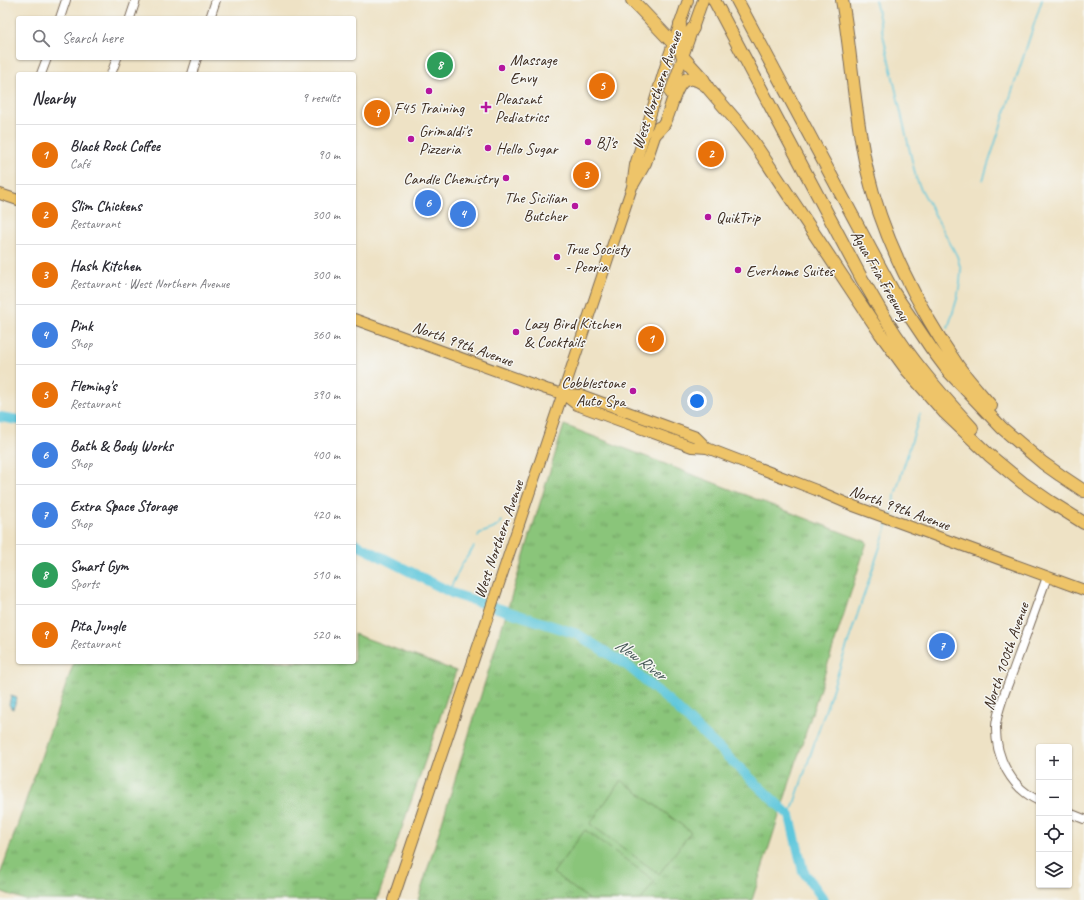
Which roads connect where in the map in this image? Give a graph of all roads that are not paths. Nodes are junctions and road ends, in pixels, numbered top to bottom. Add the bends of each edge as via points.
1 (66, 0) edge
2 (136, 0) edge
3 (216, 0) edge
4 (632, 0) edge
5 (688, 0) edge
6 (702, 0) edge
7 (737, 0) edge
8 (842, 0) edge
9 (716, 4) edge
10 (61, 16) edge
11 (131, 16) edge
12 (211, 16) edge
13 (680, 24) joint
14 (693, 28) junction
15 (677, 41) junction
16 (683, 57) junction
17 (46, 60) edge
18 (116, 60) edge
19 (196, 60) edge
20 (43, 72) edge
21 (113, 72) edge
22 (193, 72) edge
23 (708, 88) junction
24 (656, 134) junction
25 (632, 187) junction
26 (0, 194) edge
27 (16, 199) edge
28 (356, 321) edge
29 (563, 394) junction
30 (1040, 460) junction
31 (1084, 491) edge
32 (1084, 516) edge
33 (1084, 522) edge
34 (1047, 577) junction
35 (1084, 590) edge
36 (1036, 799) edge
37 (1072, 814) edge
38 (1084, 819) edge
39 (393, 900) edge

1 - 10 street
2 - 11 street
3 - 12 street
4 - 15 highway via 667,38
5 - 13 main road, West Northern Avenue
6 - 14 main road, West Northern Avenue
7 - 30 highway, Agua Fria Freeway via 894,293 912,321 967,392 1002,428
8 - 30 highway via 867,170 893,248 928,319 959,368 1003,420 1036,452
9 - 32 highway, Agua Fria Freeway via 862,279 905,348 939,392 972,428 1041,488
13 - 15 highway
14 - 15 highway via 686,37
14 - 16 main road, West Northern Avenue
15 - 16 highway
15 - 25 main road, West Northern Avenue via 635,165
16 - 23 highway
16 - 24 main road, West Northern Avenue
17 - 20 street
18 - 21 street
19 - 22 street
23 - 24 highway via 694,79 682,82 677,88 665,122
23 - 33 highway via 756,146 907,370 945,413 989,455 1023,483
24 - 25 main road, West Northern Avenue via 646,163
25 - 29 main road, West Northern Avenue
26 - 27 main road
28 - 29 main road, North 99th Avenue
29 - 34 main road, North 99th Avenue via 577,405 692,447 707,448 852,506
29 - 39 main road, West Northern Avenue
30 - 31 highway, Agua Fria Freeway
34 - 35 main road, North 99th Avenue
34 - 36 street, North 100th Avenue via 996,724 996,738 1002,762 1022,790
37 - 38 street

